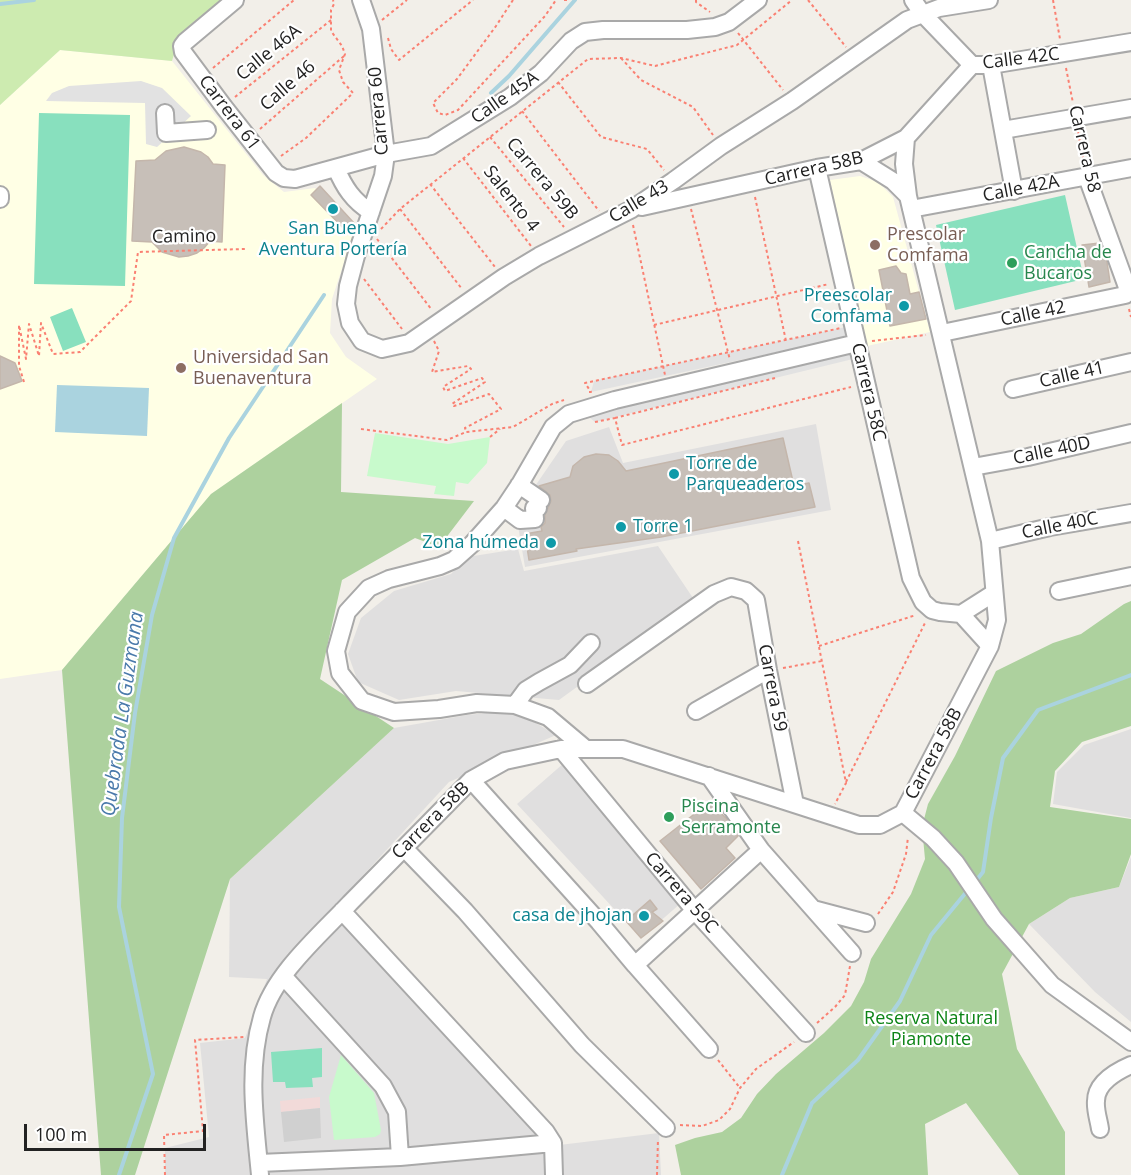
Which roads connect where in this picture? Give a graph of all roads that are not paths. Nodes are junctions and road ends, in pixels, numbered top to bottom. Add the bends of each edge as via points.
1 (235, 0) edge
2 (361, 0) edge
3 (758, 0) edge
4 (989, 0) edge
5 (917, 7) edge
6 (1131, 42) edge
7 (972, 65) junction
8 (991, 65) junction
9 (1131, 108) edge
10 (165, 113) dead end
11 (207, 130) dead end
12 (1003, 130) junction
13 (906, 138) junction
14 (386, 154) junction
15 (861, 160) junction
16 (271, 168) joint
17 (336, 168) junction
18 (817, 168) junction
19 (1131, 168) edge
20 (1087, 177) junction
21 (1014, 191) junction
22 (909, 203) junction
23 (371, 212) junction
24 (632, 216) junction
25 (356, 256) joint
26 (1125, 295) joint
27 (942, 333) junction
28 (857, 343) junction
29 (1131, 362) edge
30 (1013, 389) dead end
31 (1131, 433) edge
32 (973, 467) junction
33 (519, 486) junction
34 (504, 508) junction
35 (1131, 513) edge
36 (990, 541) junction
37 (1131, 576) edge
38 (1059, 591) dead end
39 (994, 593) junction
40 (962, 614) junction
41 (591, 644) dead end
42 (990, 646) junction
43 (768, 670) junction
44 (587, 684) dead end
45 (515, 705) junction
46 (696, 711) dead end
47 (561, 749) junction
48 (586, 749) junction
49 (709, 776) junction
50 (471, 780) junction
51 (795, 804) junction
52 (903, 813) junction
53 (404, 848) junction
54 (761, 850) junction
55 (813, 909) junction
56 (342, 911) junction
57 (695, 911) junction
58 (871, 920) road end
59 (852, 953) road end
60 (635, 965) junction
61 (284, 976) junction
62 (806, 1033) road end
63 (1131, 1042) edge
64 (709, 1049) road end
65 (1131, 1065) edge
66 (666, 1128) road end
67 (1100, 1129) dead end
68 (553, 1143) junction
69 (400, 1156) junction
70 (259, 1169) edge
71 (554, 1175) edge

1 - 16 street, Carrera 61 via 185,42 183,52
2 - 14 street, Carrera 60 via 371,29
3 - 14 street, Calle 45A via 729,22 715,27 585,32 541,73 477,118 431,146
4 - 5 street, Calle 43 via 939,8
5 - 7 street
5 - 24 street, Calle 43 via 908,20 721,146
6 - 8 street, Calle 42C
7 - 8 street, Calle 42C
7 - 13 street, Calle 42C
8 - 12 street
9 - 12 street
10 - 11 street via 166,133
12 - 21 street
13 - 15 street, Carrera 58B
13 - 22 street, Carrera 58B via 904,164
14 - 17 street, Calle 45A
14 - 23 street, Carrera 60
15 - 18 street, Carrera 58B
15 - 22 street via 893,182
16 - 17 street, Calle 45A via 284,178 295,179
17 - 23 street via 351,196
18 - 24 street, Carrera 58B
18 - 28 street, Carrera 58C
19 - 20 street, Calle 42A
20 - 21 street, Calle 42A
20 - 26 street, Carrera 58 via 1127,287
21 - 22 street, Calle 42A
22 - 27 street, Carrera 58B
23 - 25 street, Carrera 60
24 - 25 street, Calle 43 via 607,222 539,256 412,342 382,349 362,341 350,323 346,304
26 - 27 street, Calle 42
27 - 32 street, Carrera 58B
28 - 33 street via 569,414 553,427
28 - 40 street, Carrera 58C via 911,578 923,602 932,610
29 - 30 street, Calle 41
31 - 32 street, Calle 40D
32 - 36 street, Carrera 58B
33 - 34 street
33 - 34 street via 540,504 534,508 535,519 520,520
34 - 45 street via 454,560 369,588 347,612 336,651 340,673 362,701 394,712 477,703
35 - 36 street, Calle 40C
36 - 39 street, Carrera 58B
37 - 38 street
39 - 40 street
39 - 42 street, Carrera 58B via 997,620
40 - 42 street
41 - 45 street via 570,665 526,690
42 - 52 street, Carrera 58B
43 - 44 street, Carrera 59 via 756,600 746,591 731,587 714,594
43 - 46 street
43 - 51 street, Carrera 59
45 - 48 street via 548,717
47 - 48 street, Carrera 58B
47 - 50 street, Carrera 58B via 505,760
47 - 57 street, Carrera 59C
48 - 49 street, Carrera 58B via 623,749
49 - 51 street, Carrera 58B
49 - 54 street
50 - 53 street, Carrera 58B
50 - 60 street
51 - 52 street, Carrera 58B via 859,825 880,825
52 - 63 street via 956,863 984,905 1052,985
53 - 56 street, Carrera 58B
53 - 66 street via 465,911 582,1045
54 - 55 street
54 - 57 street
55 - 58 street
55 - 59 street
56 - 61 street, Carrera 58B
56 - 68 street
57 - 60 street
57 - 62 street, Carrera 59C
60 - 64 street
61 - 69 street via 383,1086 397,1112
61 - 70 street, Carrera 58B via 270,996 256,1041 253,1106
65 - 67 street via 1103,1084 1095,1100
68 - 69 street
68 - 71 street
69 - 70 street

